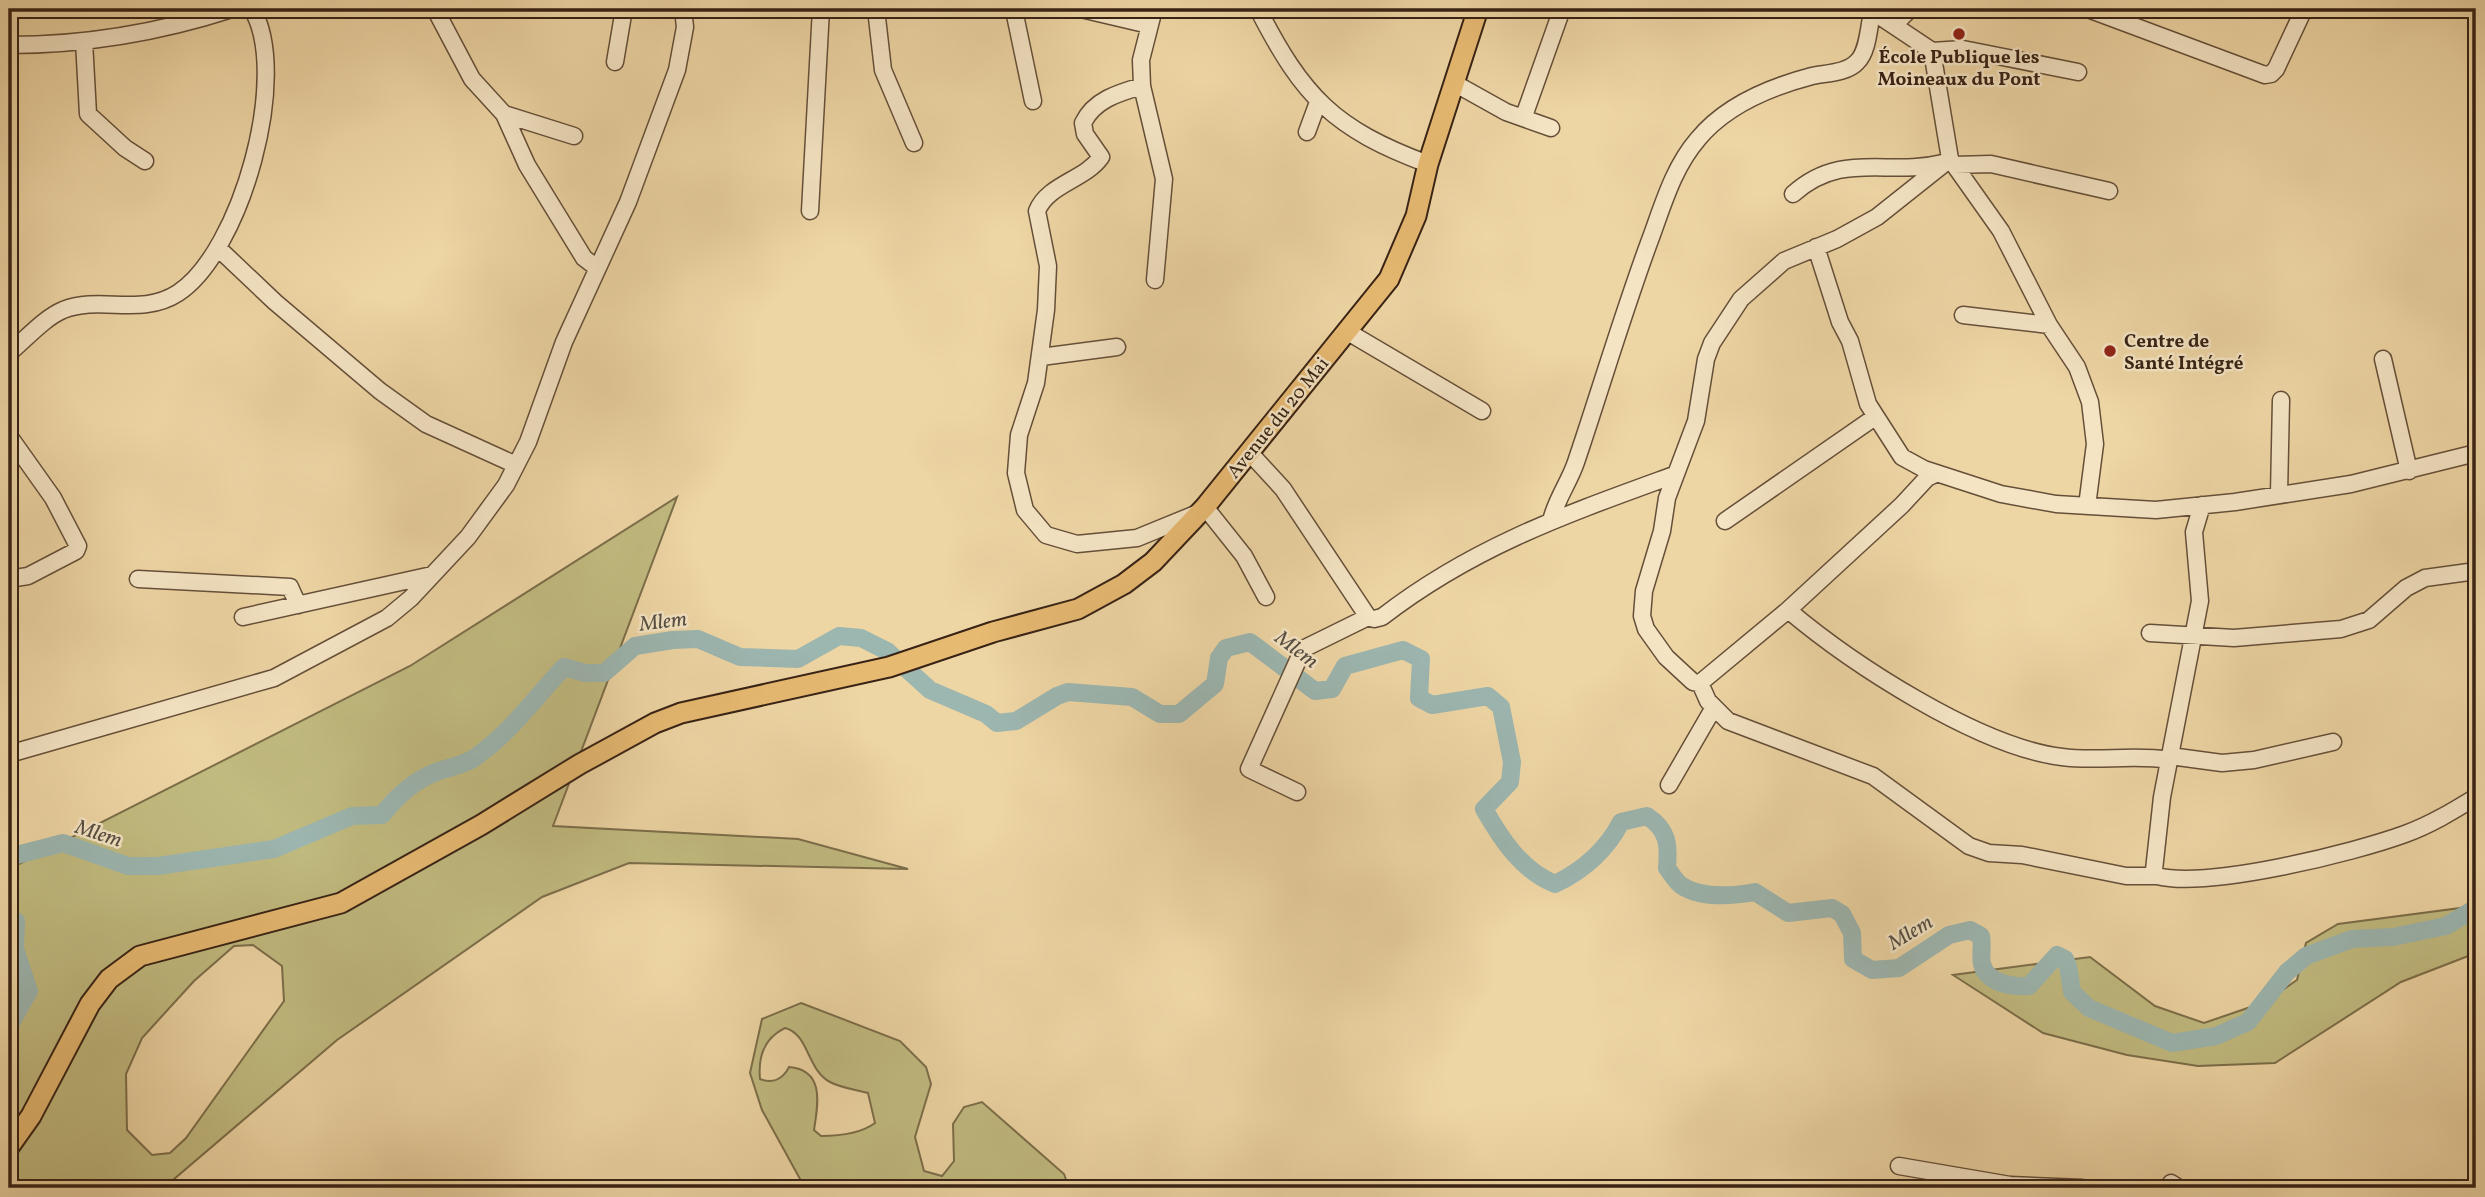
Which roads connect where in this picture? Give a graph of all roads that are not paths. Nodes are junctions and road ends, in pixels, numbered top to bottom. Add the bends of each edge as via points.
1 (232, 9) edge
2 (252, 9) edge
3 (435, 9) edge
4 (624, 9) edge
5 (683, 9) edge
6 (821, 9) edge
7 (876, 9) edge
8 (1019, 9) edge
9 (1081, 9) edge
10 (1154, 9) edge
11 (1258, 9) edge
12 (1478, 9) edge
13 (1562, 9) edge
14 (1910, 9) edge
15 (2088, 9) edge
16 (2304, 9) edge
17 (1871, 10) edge
18 (1149, 25) junction
19 (1894, 25) junction
20 (84, 41) junction
21 (9, 44) edge
22 (1931, 51) junction
23 (615, 62) dead end
24 (2078, 72) dead end
25 (1454, 83) junction
26 (1142, 86) junction
27 (1033, 101) dead end
28 (1318, 102) junction
29 (504, 114) junction
30 (1524, 116) junction
31 (1551, 128) dead end
32 (1307, 132) dead end
33 (575, 136) dead end
34 (914, 144) dead end
35 (145, 161) dead end
36 (1950, 162) junction
37 (1427, 164) junction
38 (2109, 191) dead end
39 (1793, 194) dead end
40 (810, 211) dead end
41 (1816, 247) junction
42 (218, 248) junction
43 (597, 268) junction
44 (1155, 280) dead end
45 (1963, 315) dead end
46 (2049, 325) junction
47 (1348, 331) junction
48 (1116, 348) dead end
49 (9, 353) edge
50 (1041, 357) junction
51 (2382, 359) dead end
52 (2281, 400) dead end
53 (1482, 411) dead end
54 (1875, 417) junction
55 (9, 436) edge
56 (1249, 452) junction
57 (2476, 453) edge
58 (516, 465) junction
59 (2409, 471) junction
60 (1936, 474) junction
61 (1674, 475) junction
62 (2279, 494) junction
63 (2202, 505) junction
64 (2087, 506) junction
65 (1203, 510) junction
66 (1550, 521) junction
67 (1725, 521) dead end
68 (2476, 571) edge
69 (432, 575) junction
70 (9, 579) edge
71 (138, 579) dead end
72 (1266, 597) dead end
73 (298, 605) junction
74 (1788, 610) junction
75 (243, 617) dead end
76 (1368, 617) junction
77 (2150, 633) dead end
78 (2192, 636) junction
79 (1700, 683) junction
80 (1713, 709) junction
81 (2333, 742) dead end
82 (9, 754) edge
83 (2169, 758) junction
84 (1669, 785) dead end
85 (1297, 792) dead end
86 (2476, 797) edge
87 (2157, 876) junction
88 (9, 1147) edge
89 (1899, 1166) dead end
90 (2082, 1188) edge

1 - 20 street via 195,21
2 - 42 street via 264,62 259,134 251,172
3 - 29 street via 472,79
4 - 23 street
5 - 43 street via 685,27 677,70 644,162
6 - 40 street
7 - 34 street via 883,70
8 - 27 street via 1015,15
9 - 18 street
10 - 18 street
11 - 28 street via 1292,71
12 - 25 main road, Avenue du 20 Mai
13 - 30 street
14 - 19 street
15 - 16 street via 2265,75 2276,69
17 - 19 street
17 - 66 street via 1863,55 1857,64 1786,84 1733,108 1699,137 1683,159 1618,328 1575,465
18 - 26 street via 1141,60
19 - 22 street
20 - 21 street
20 - 35 street via 88,114
22 - 24 street via 1963,49
22 - 36 street
25 - 30 street via 1486,102
25 - 37 main road, Avenue du 20 Mai
26 - 44 street via 1164,179
26 - 50 street via 1101,102 1088,113 1083,123 1085,134 1101,157 1055,190 1037,211 1048,266
28 - 32 street
28 - 37 street via 1380,146
29 - 33 street
29 - 43 street via 527,165 583,258
30 - 31 street
36 - 38 street via 1991,164
36 - 39 street via 1845,167 1821,174
36 - 41 street via 1877,218
36 - 46 street via 2001,231
37 - 47 main road, Avenue du 20 Mai via 1401,257 1376,299
41 - 54 street
41 - 61 street via 1767,274 1726,319 1706,359 1696,421
42 - 49 street via 177,293 130,308 103,304 62,310
42 - 58 street via 275,302 426,424
43 - 58 street
45 - 46 street
46 - 64 street via 2077,367 2094,421
47 - 53 street
47 - 56 main road, Avenue du 20 Mai
48 - 50 street
50 - 65 street via 1019,435 1016,473 1024,510 1046,536 1077,544 1110,543 1137,538
51 - 59 street
52 - 62 street
54 - 60 street via 1902,457
54 - 67 street
55 - 70 street via 54,498 78,546 28,576
56 - 65 main road, Avenue du 20 Mai
56 - 76 street via 1283,489
57 - 59 street
58 - 69 street via 486,513
59 - 62 street
60 - 64 street via 2001,494
60 - 74 street
61 - 66 street
61 - 79 street via 1644,591 1642,616 1666,657
62 - 63 street
63 - 64 street via 2155,510
63 - 78 street via 2194,532 2200,601
65 - 72 street via 1244,556
65 - 88 main road, Avenue du 20 Mai via 1153,562 1094,602 896,665 702,707 655,723 341,903 140,956 109,979 90,1003 31,1116
66 - 76 street via 1464,561 1424,584 1382,617
68 - 78 street via 2425,578 2369,620 2340,629 2274,636
69 - 73 street
69 - 82 street via 387,618 274,678
71 - 73 street via 290,587
73 - 75 street
74 - 79 street
74 - 83 street via 1869,671 1993,736 2064,758
76 - 85 street via 1303,649 1249,769
77 - 78 street
78 - 83 street
79 - 80 street
80 - 84 street
80 - 87 street via 1728,721 1873,776 1969,846 2126,876
81 - 83 street via 2255,760
83 - 87 street via 2155,856
86 - 87 street via 2406,834 2331,855 2232,875
89 - 90 street via 2010,1185

